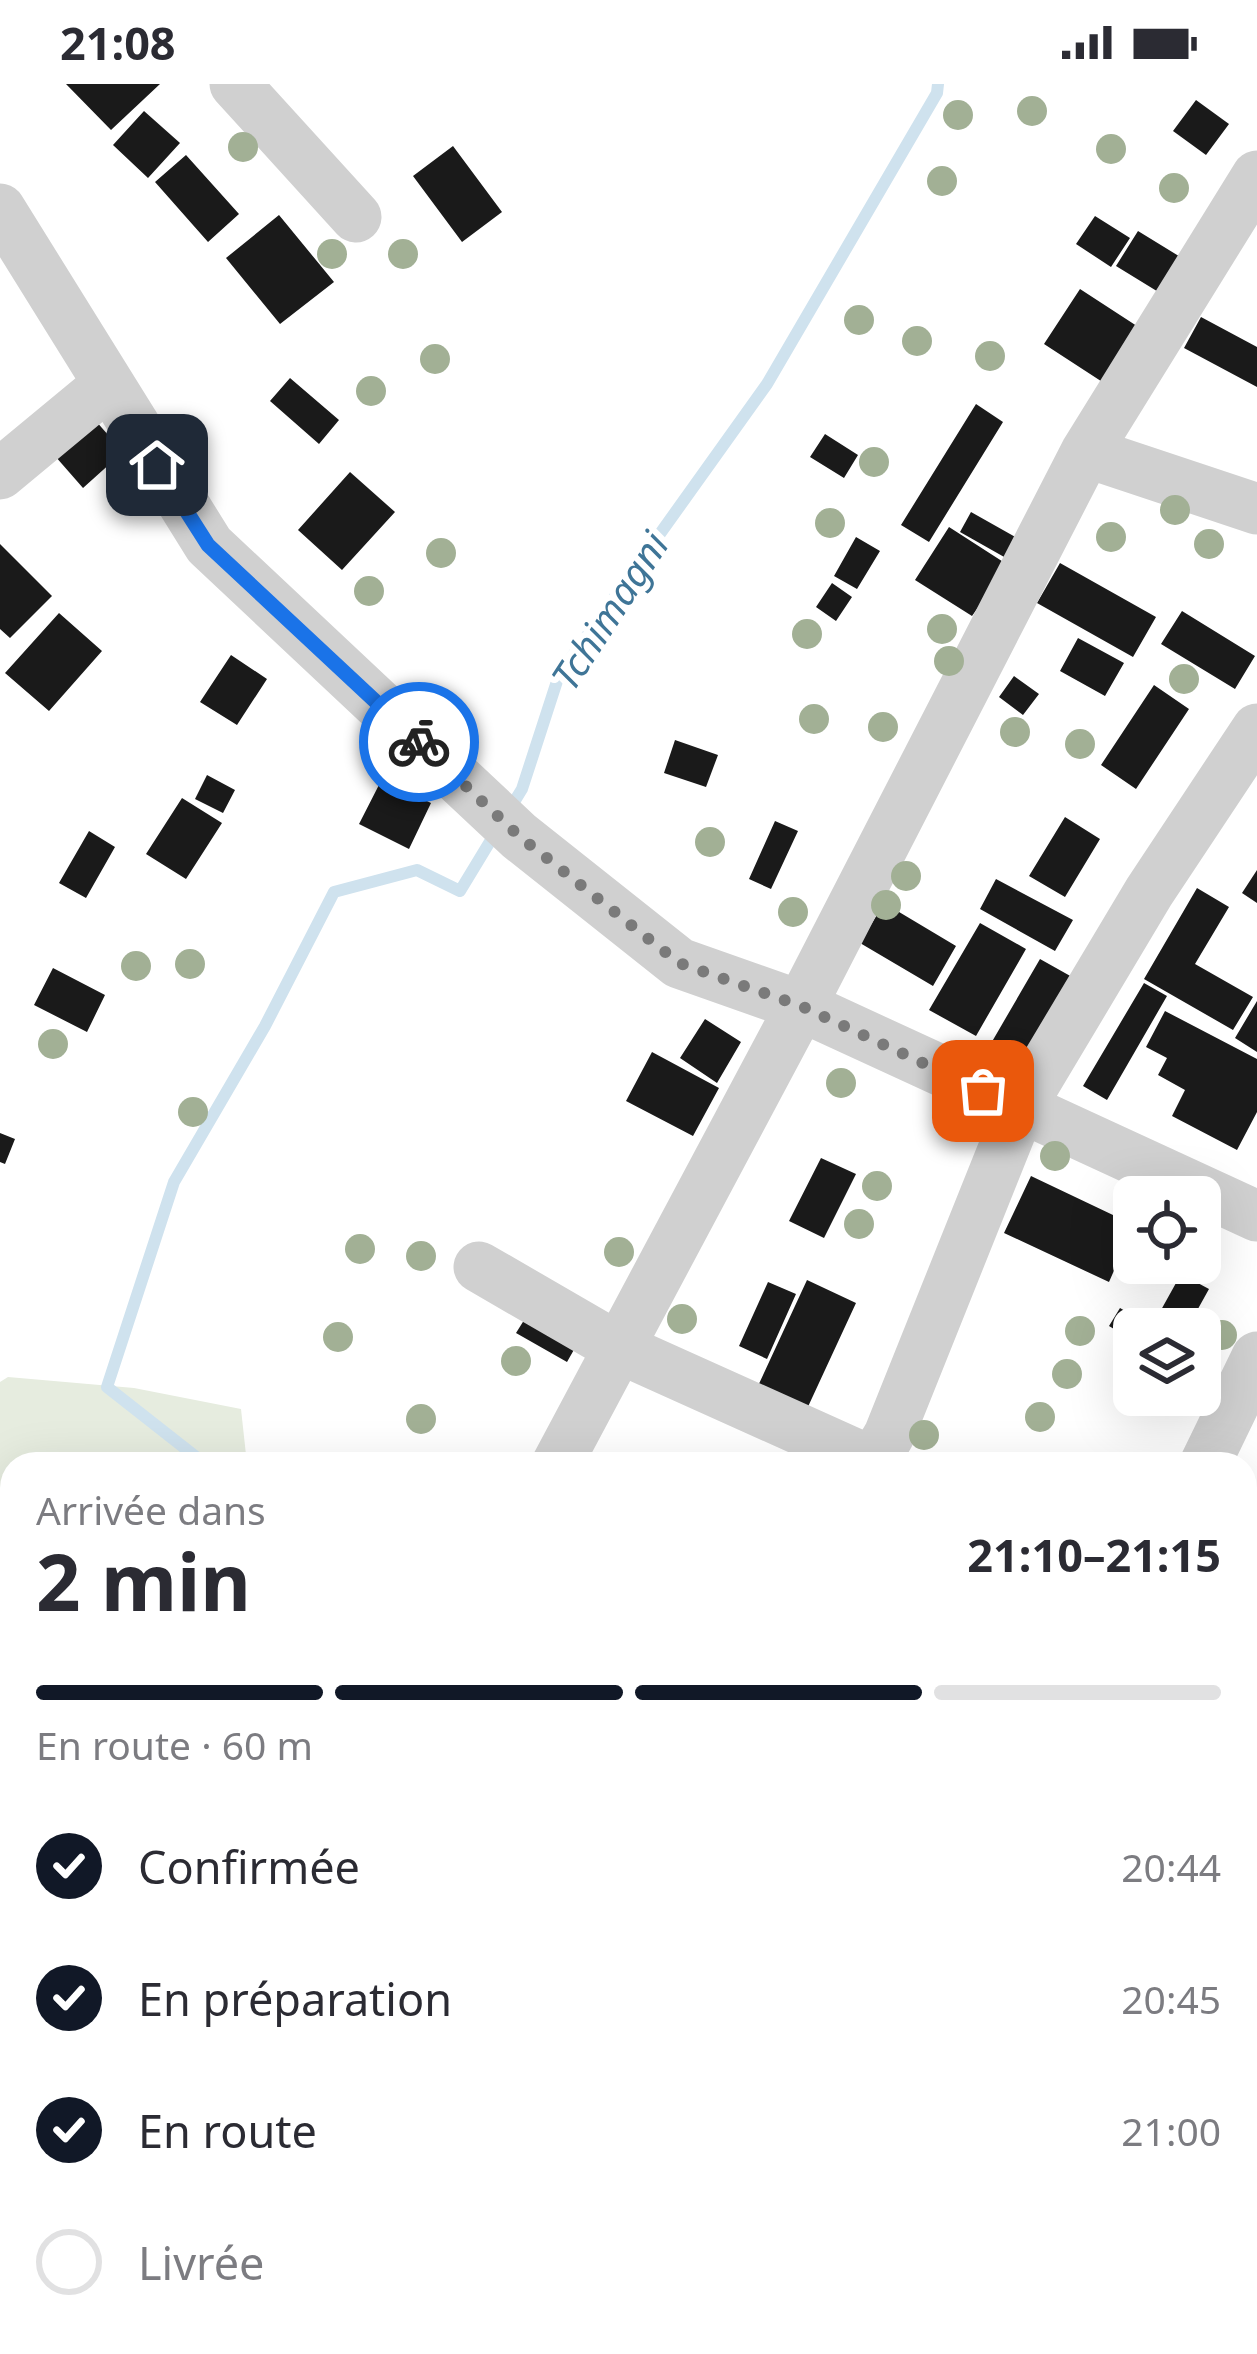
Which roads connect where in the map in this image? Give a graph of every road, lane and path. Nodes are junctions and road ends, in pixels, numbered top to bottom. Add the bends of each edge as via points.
1 (235, 84) edge
2 (1257, 176) edge
3 (0, 209) edge
4 (356, 217) dead end
5 (106, 386) junction
6 (1086, 452) junction
7 (0, 474) edge
8 (1257, 509) edge
9 (1257, 729) edge
10 (801, 1006) junction
11 (1020, 1108) junction
12 (1257, 1216) edge
13 (479, 1267) dead end
14 (620, 1348) junction
15 (1257, 1357) edge
16 (563, 1452) edge
17 (850, 1452) edge
18 (880, 1452) edge
19 (1210, 1452) edge

1 - 4 street
2 - 6 street
3 - 5 street
5 - 7 street
5 - 10 street via 208,545 519,836 679,963
6 - 8 street
6 - 10 street
9 - 11 street
10 - 11 street
10 - 14 street
11 - 12 street
11 - 18 street
13 - 14 street
14 - 16 street
14 - 17 street
15 - 19 street

